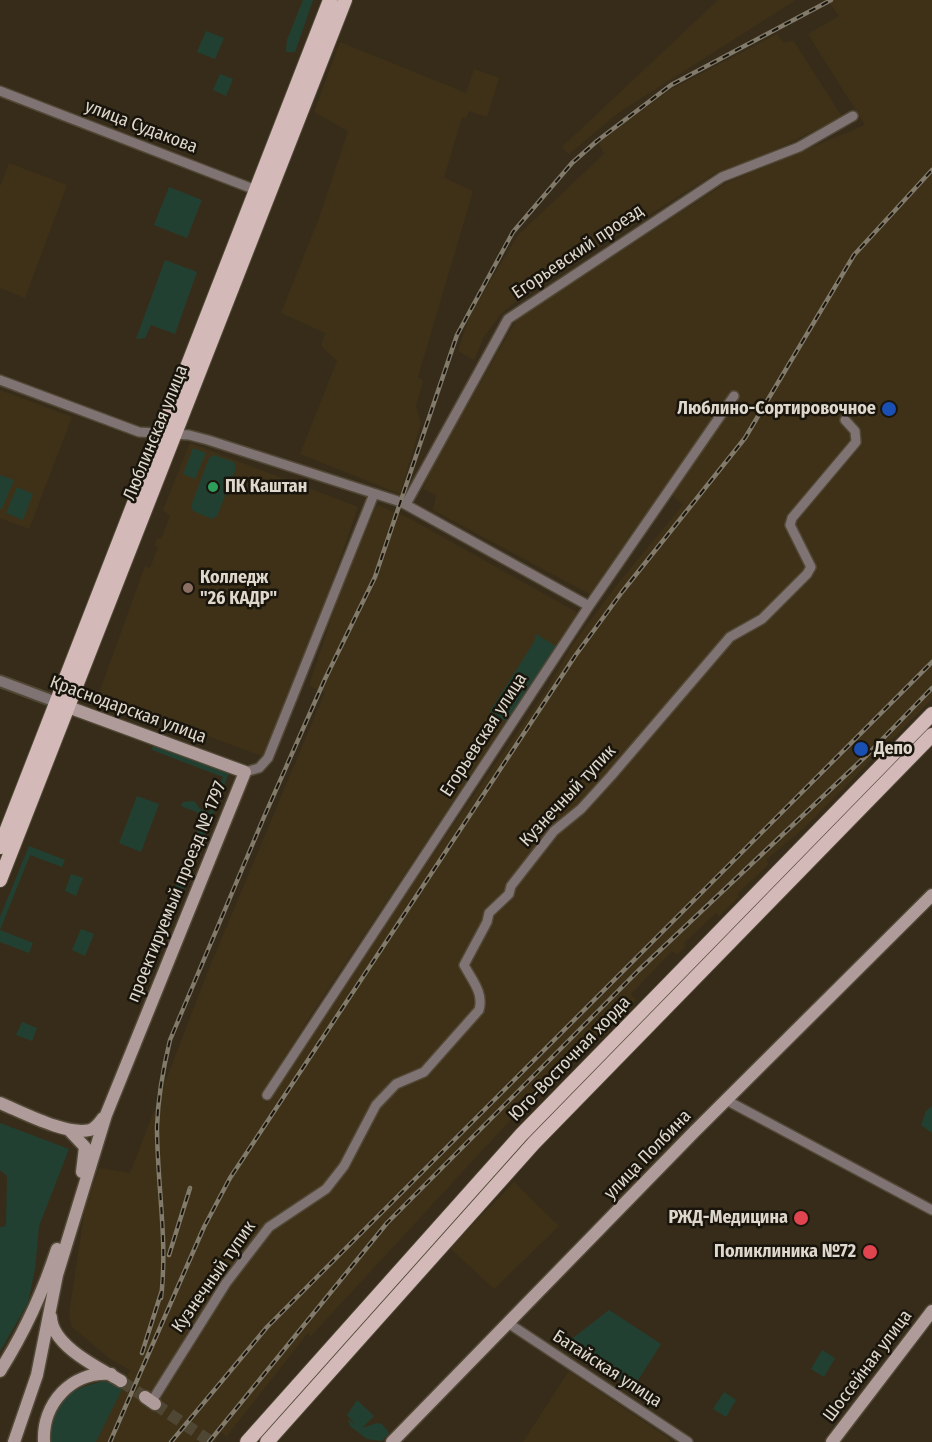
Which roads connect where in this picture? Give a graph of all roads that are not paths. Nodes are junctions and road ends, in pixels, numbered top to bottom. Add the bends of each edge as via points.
1 (330, 0) edge
2 (345, 0) edge
3 (0, 91) edge
4 (853, 116) dead end
5 (256, 189) junction
6 (269, 197) junction
7 (0, 380) edge
8 (734, 396) dead end
9 (845, 420) dead end
10 (175, 434) junction
11 (160, 435) junction
12 (374, 494) junction
13 (406, 504) junction
14 (589, 606) junction
15 (0, 681) edge
16 (62, 705) junction
17 (932, 714) edge
18 (932, 735) edge
19 (245, 772) junction
20 (0, 847) edge
21 (0, 880) edge
22 (932, 895) edge
23 (267, 1095) dead end
24 (726, 1100) junction
25 (0, 1104) edge
26 (106, 1114) junction
27 (69, 1130) junction
28 (932, 1210) edge
29 (51, 1310) junction
30 (932, 1311) edge
31 (508, 1323) junction
32 (79, 1355) junction
33 (0, 1371) edge
34 (77, 1381) junction
35 (151, 1400) dead end
36 (14, 1442) edge
37 (44, 1442) edge
38 (247, 1442) edge
39 (267, 1442) edge
40 (392, 1442) edge
41 (688, 1442) edge
42 (832, 1442) edge

1 - 5 main road, Люблинская улица
2 - 6 main road, Люблинская улица
3 - 5 street, улица Судакова
4 - 13 street, Егорьевский проезд via 799,147 722,177 508,319
5 - 6 street, улица Судакова
5 - 11 main road, Люблинская улица
6 - 10 main road, Люблинская улица
7 - 11 street via 139,432
8 - 14 street, Егорьевская улица
9 - 35 street, Кузнечный тупик via 855,431 856,442 790,525 809,560 811,567 807,573 762,619 730,637 611,776 554,831 511,886 509,894 489,913 465,965 479,993 479,1010 424,1072 396,1084 376,1105 344,1166 326,1189 269,1227 226,1283
10 - 11 street
10 - 12 street via 213,441
10 - 16 main road, Люблинская улица
11 - 16 main road, Люблинская улица
12 - 13 street
12 - 19 street, проектируемый проезд № 1797 via 268,758 259,768
13 - 14 street
14 - 23 street, Егорьевская улица
15 - 16 street, Краснодарская улица
16 - 19 main road, Краснодарская улица
16 - 20 main road, Люблинская улица
16 - 21 main road, Люблинская улица
17 - 38 main road, Юго-Восточная хорда via 520,1135
18 - 39 main road, Юго-Восточная хорда via 534,1143
19 - 26 main road, проектируемый проезд № 1797
22 - 24 main road, улица Полбина
24 - 28 street
24 - 31 main road, улица Полбина
25 - 27 main road
26 - 27 main road via 96,1127
26 - 29 main road, проектируемый проезд № 1797 via 63,1256
27 - 33 main road via 85,1147 86,1161 45,1283
29 - 32 main road via 57,1334
29 - 36 main road, проектируемый проезд № 1797 via 37,1375
30 - 42 main road, Шоссейная улица
31 - 40 main road, улица Полбина
31 - 41 street, Батайская улица
32 - 34 street via 83,1369
32 - 34 main road via 116,1378 102,1374
34 - 37 main road via 56,1398 47,1414

